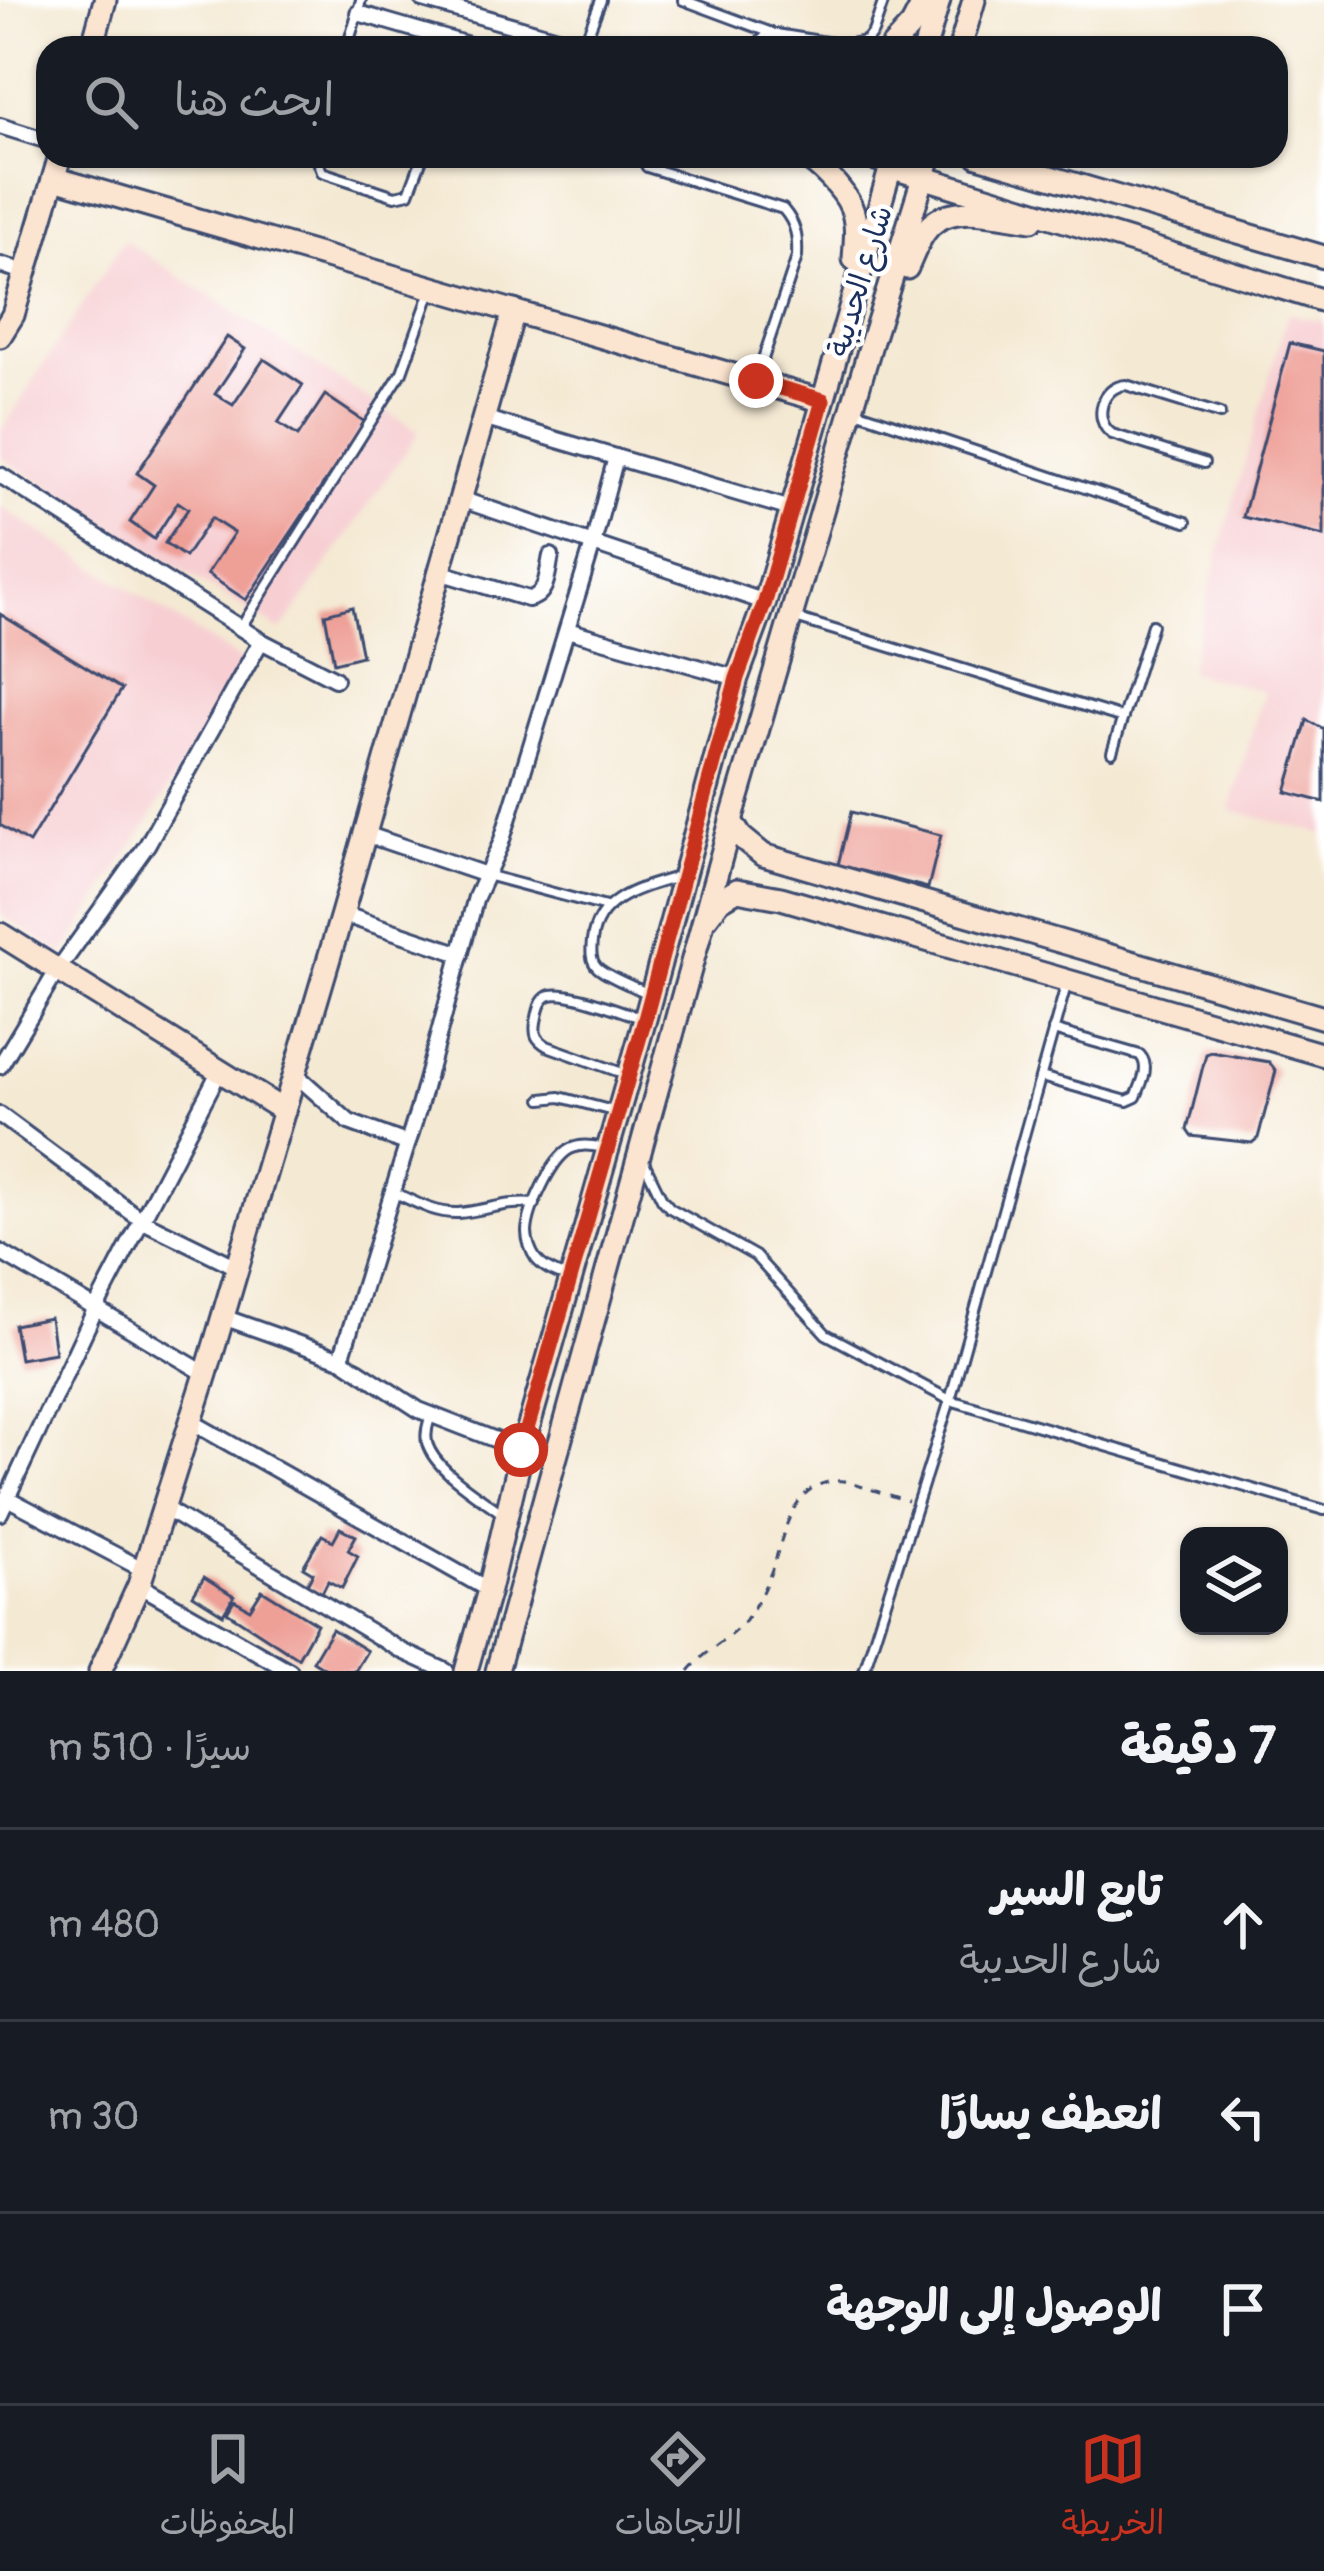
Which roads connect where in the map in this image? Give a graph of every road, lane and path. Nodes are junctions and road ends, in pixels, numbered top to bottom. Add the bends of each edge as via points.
1 (105, 0) edge
2 (423, 0) edge
3 (601, 0) edge
4 (683, 0) edge
5 (884, 0) edge
6 (925, 0) edge
7 (939, 0) edge
8 (974, 0) edge
9 (359, 7) edge
10 (473, 14) junction
11 (776, 34) junction
12 (95, 36) edge
13 (351, 36) edge
14 (439, 36) edge
15 (470, 36) edge
16 (550, 36) edge
17 (591, 36) edge
18 (770, 36) edge
19 (789, 36) edge
20 (870, 36) edge
21 (902, 36) edge
22 (928, 36) edge
23 (964, 36) edge
24 (0, 126) edge
25 (36, 136) edge
26 (57, 168) edge
27 (60, 168) edge
28 (320, 168) edge
29 (418, 168) edge
30 (649, 168) edge
31 (820, 168) edge
32 (890, 168) edge
33 (926, 168) edge
34 (929, 168) edge
35 (1018, 168) edge
36 (1022, 168) edge
37 (1025, 170) junction
38 (1091, 227) junction
39 (1252, 236) junction
40 (1324, 257) edge
41 (0, 265) edge
42 (1221, 268) junction
43 (26, 272) junction
44 (432, 288) junction
45 (853, 296) junction
46 (1324, 301) edge
47 (514, 311) junction
48 (0, 336) edge
49 (871, 344) junction
50 (756, 381) junction
51 (823, 400) junction
52 (852, 410) junction
53 (1220, 414) dead end
54 (483, 418) junction
55 (616, 457) junction
56 (1204, 464) dead end
57 (0, 475) edge
58 (460, 499) junction
59 (791, 509) junction
60 (1186, 522) dead end
61 (593, 544) junction
62 (551, 556) dead end
63 (439, 572) junction
64 (765, 602) junction
65 (791, 617) junction
66 (1153, 625) dead end
67 (240, 628) junction
68 (566, 630) junction
69 (261, 641) junction
70 (737, 678) junction
71 (335, 679) dead end
72 (1123, 718) junction
73 (1112, 752) dead end
74 (731, 821) junction
75 (364, 834) junction
76 (811, 868) junction
77 (686, 874) junction
78 (487, 875) junction
79 (781, 898) junction
80 (606, 908) junction
81 (343, 914) junction
82 (704, 922) junction
83 (0, 934) edge
84 (461, 955) junction
85 (57, 971) junction
86 (1067, 981) junction
87 (650, 994) junction
88 (1324, 1018) edge
89 (645, 1019) junction
90 (1054, 1030) junction
91 (1324, 1055) edge
92 (0, 1066) edge
93 (219, 1072) junction
94 (294, 1073) junction
95 (629, 1075) junction
96 (1041, 1077) junction
97 (542, 1099) dead end
98 (284, 1112) junction
99 (618, 1112) junction
100 (0, 1115) edge
101 (406, 1143) junction
102 (608, 1148) junction
103 (640, 1153) junction
104 (392, 1192) junction
105 (536, 1204) junction
106 (143, 1221) junction
107 (0, 1252) edge
108 (237, 1267) junction
109 (571, 1279) junction
110 (95, 1310) junction
111 (223, 1317) junction
112 (341, 1359) junction
113 (206, 1374) junction
114 (950, 1400) junction
115 (431, 1415) junction
116 (190, 1421) junction
117 (521, 1450) junction
118 (7, 1498) junction
119 (917, 1504) junction
120 (164, 1508) junction
121 (1324, 1510) edge
122 (0, 1513) edge
123 (505, 1515) junction
124 (142, 1577) junction
125 (489, 1590) junction
126 (100, 1671) edge
127 (290, 1671) edge
128 (446, 1671) edge
129 (466, 1671) edge
130 (497, 1671) edge
131 (688, 1671) edge
132 (864, 1671) edge

1 - 12 main road
2 - 10 street
3 - 17 lane
4 - 11 lane
5 - 20 lane
6 - 21 main road
7 - 22 main road
8 - 23 main road
9 - 13 lane
9 - 14 street
10 - 15 street
10 - 16 street
11 - 18 lane
11 - 19 lane
24 - 25 street
26 - 43 main road
27 - 44 main road
28 - 29 lane via 394,196 409,193
30 - 50 lane via 783,208 794,221 797,257
31 - 45 main road via 851,206
32 - 45 main road, شارع الحديبة
33 - 49 main road, شارع الحديبة
34 - 38 main road
35 - 37 main road
36 - 37 main road
37 - 39 main road
38 - 42 main road
38 - 49 main road via 944,214 925,230
39 - 40 main road
39 - 42 main road via 1222,238
41 - 43 street
42 - 46 main road
43 - 48 main road
44 - 47 main road
44 - 67 lane via 402,372
45 - 51 main road, شارع الحديبة
47 - 50 main road
47 - 54 main road
49 - 52 main road, شارع الحديبة
50 - 51 main road
51 - 59 main road, شارع الحديبة
52 - 60 lane
52 - 65 main road, شارع الحديبة
53 - 56 lane via 1126,385 1108,392 1103,428
54 - 55 street
54 - 58 main road
55 - 59 street
55 - 61 street
57 - 67 street
58 - 61 street
58 - 63 main road
59 - 64 main road, شارع الحديبة
61 - 64 street
61 - 68 street
62 - 63 street via 537,598
63 - 75 main road
64 - 70 main road, شارع الحديبة
65 - 72 lane
65 - 74 main road, شارع الحديبة
66 - 72 lane
67 - 69 street
68 - 70 street
68 - 78 street
69 - 71 street
69 - 85 street via 147,845
70 - 77 main road, شارع الحديبة
72 - 73 lane
74 - 76 main road via 764,855
74 - 82 main road, شارع الحديبة
75 - 78 street
75 - 81 main road
76 - 79 main road via 756,870 756,884
76 - 88 main road
77 - 80 lane
77 - 87 main road, شارع الحديبة
78 - 80 lane
78 - 84 street
79 - 82 main road via 737,890
79 - 86 main road
80 - 87 lane via 591,957 597,968
81 - 84 street
81 - 94 main road
82 - 103 main road, شارع الحديبة
83 - 85 main road
84 - 101 street
85 - 92 street
85 - 93 main road
86 - 90 lane
86 - 91 main road
87 - 89 main road, شارع الحديبة
89 - 95 main road, شارع الحديبة
89 - 95 lane via 564,994 541,1002 538,1041
90 - 96 lane
90 - 96 lane via 1140,1055 1145,1070 1127,1102
93 - 98 main road
93 - 106 street
94 - 98 main road
94 - 101 street via 349,1122
95 - 99 main road, شارع الحديبة
96 - 114 lane
97 - 99 lane
98 - 108 main road
99 - 102 main road, شارع الحديبة
100 - 106 street
101 - 104 street
102 - 105 lane via 565,1151
102 - 109 main road, شارع الحديبة
103 - 114 lane via 670,1208 755,1256 826,1334
103 - 130 main road, شارع الحديبة
104 - 105 lane via 458,1213
104 - 112 street
105 - 109 lane via 527,1232 532,1254
106 - 108 street
106 - 110 street
107 - 110 street
108 - 111 main road
109 - 117 main road, شارع الحديبة
110 - 113 street
110 - 118 street
111 - 112 street
111 - 113 main road
112 - 115 street
113 - 116 main road
114 - 119 lane
114 - 121 lane
115 - 117 street
115 - 123 lane via 428,1446 441,1467
116 - 120 main road
116 - 125 street
117 - 123 main road, شارع الحديبة
118 - 122 street
118 - 124 street
119 - 131 path via 844,1480 813,1486 792,1512 747,1619
119 - 132 lane
120 - 124 main road
120 - 128 street
123 - 125 main road, شارع الحديبة
124 - 126 main road
124 - 127 street
125 - 129 main road, شارع الحديبة

